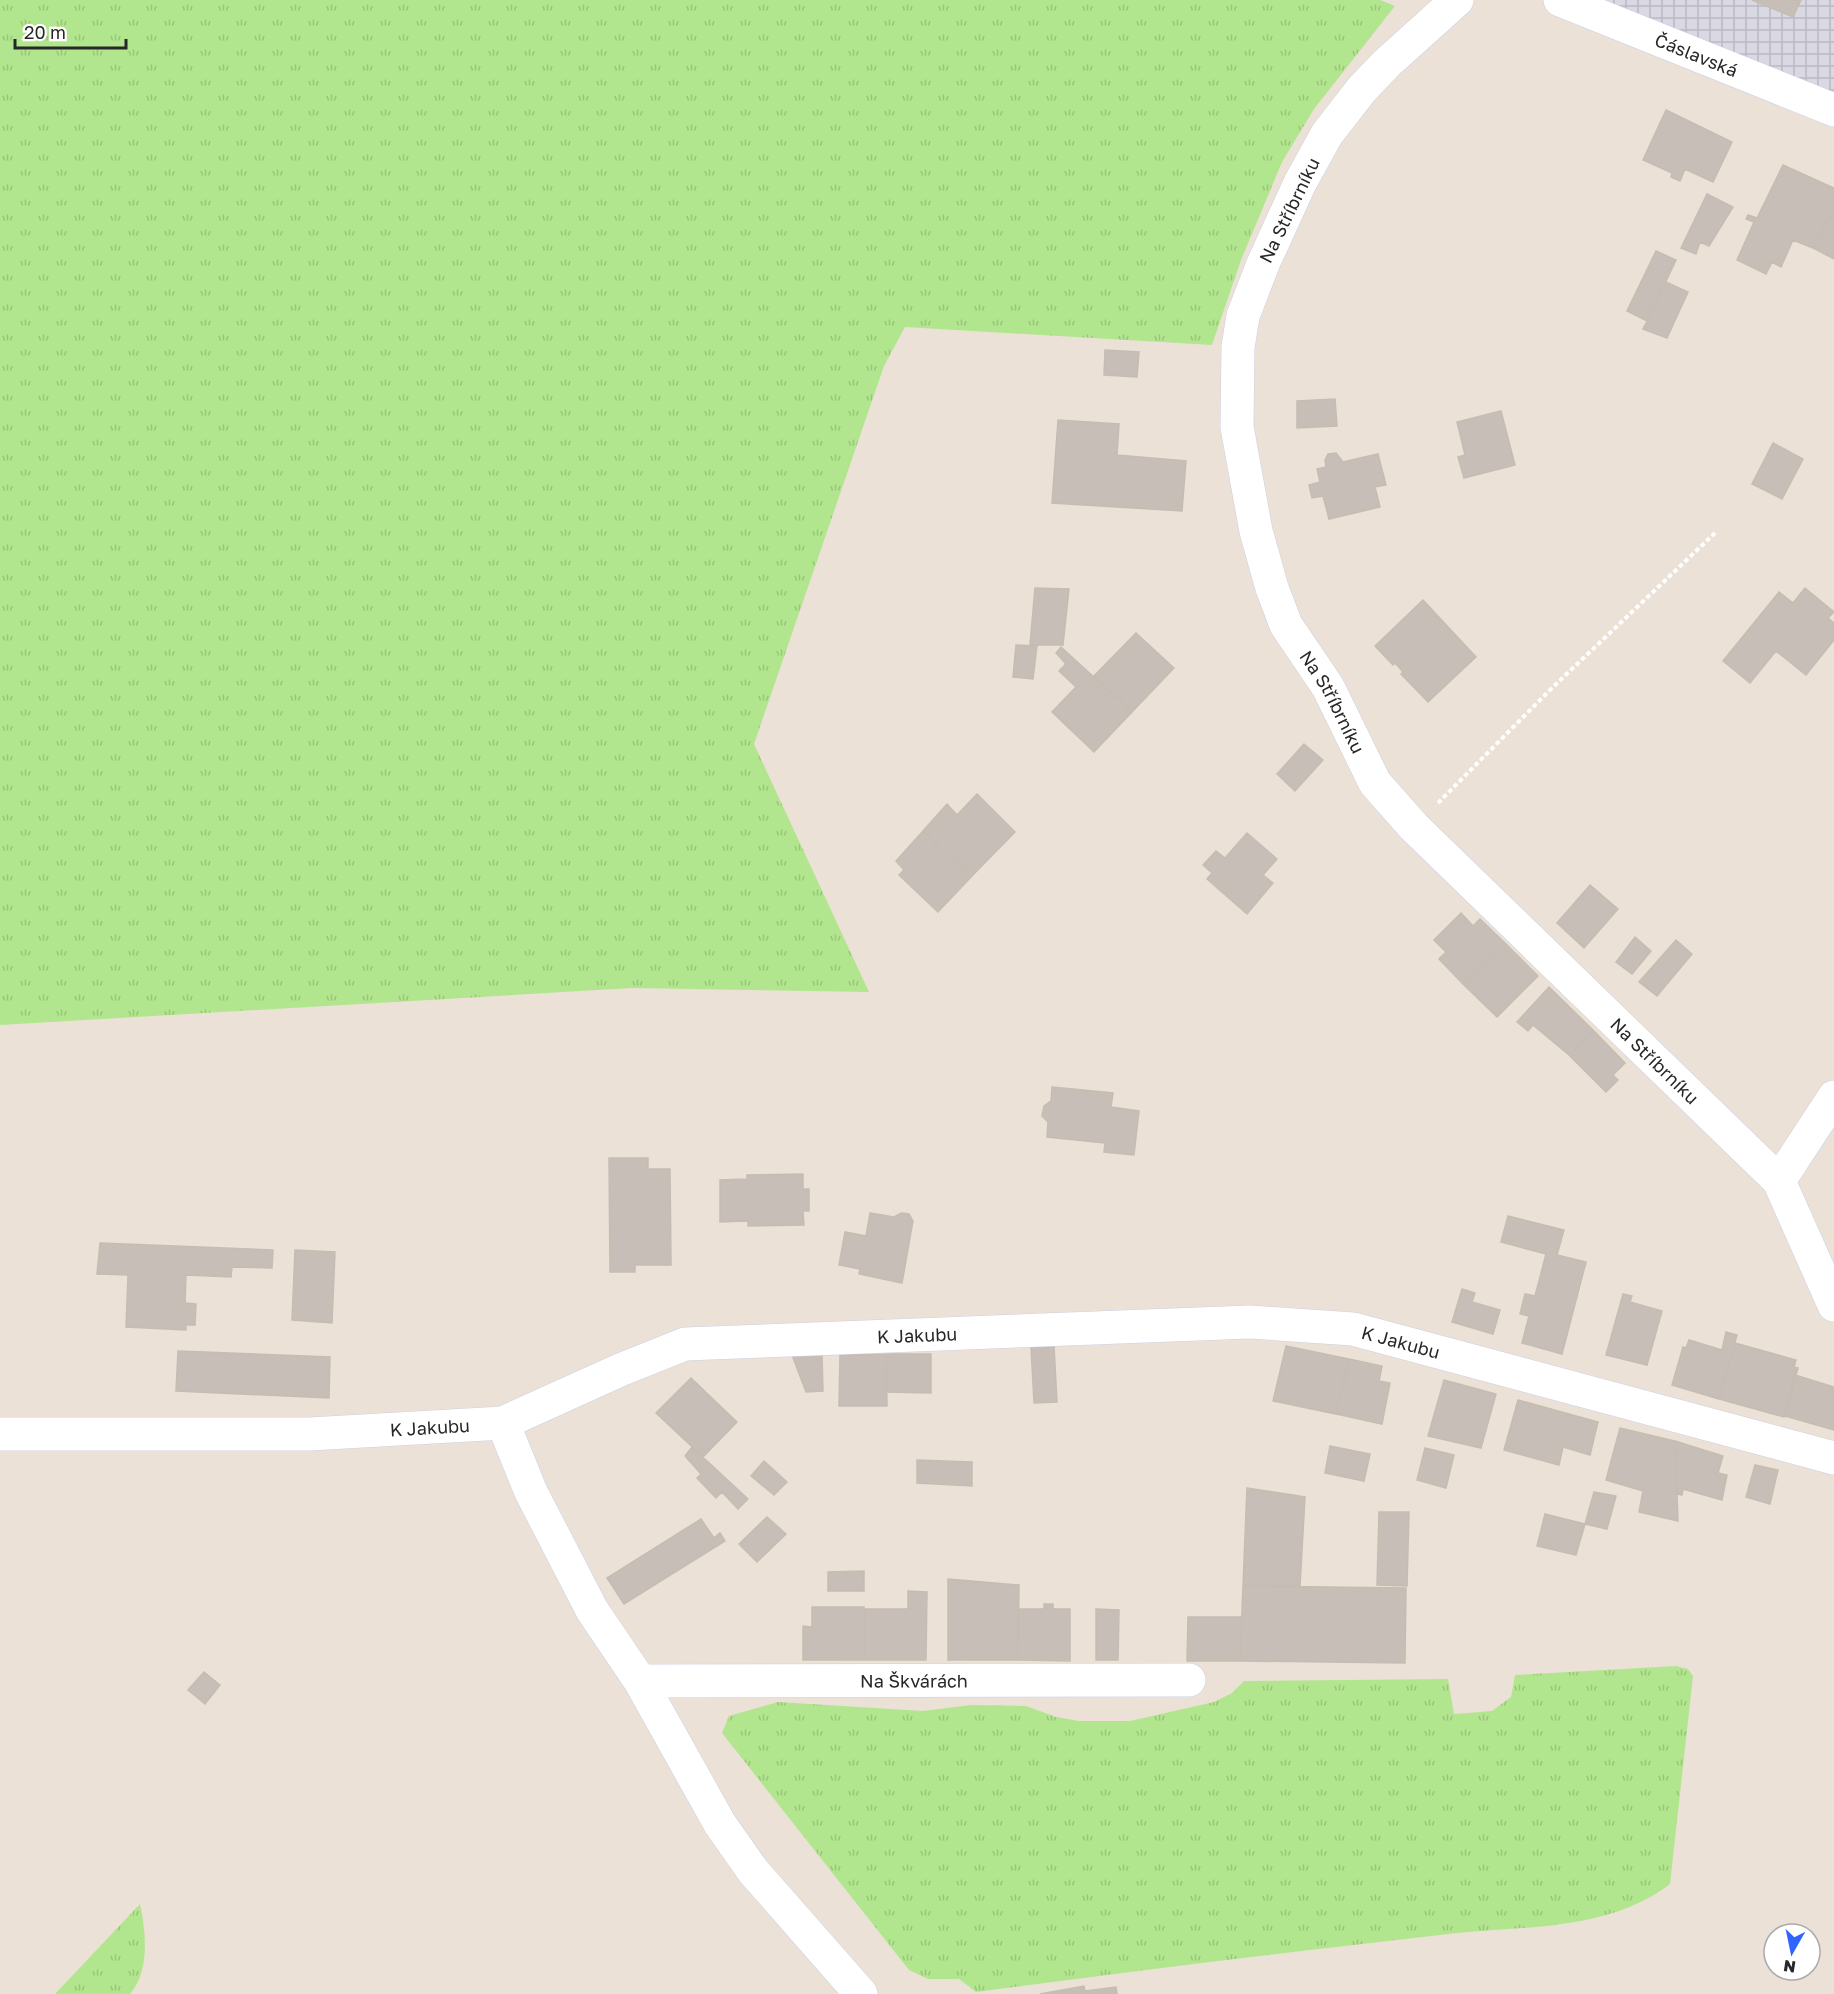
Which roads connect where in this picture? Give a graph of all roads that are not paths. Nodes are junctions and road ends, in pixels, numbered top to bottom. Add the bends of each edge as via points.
1 (1457, 0) edge
2 (1560, 0) edge
3 (1834, 110) edge
4 (1834, 1097) edge
5 (1779, 1181) junction
6 (1834, 1305) edge
7 (503, 1423) junction
8 (0, 1434) edge
9 (1834, 1458) edge
10 (1189, 1680) dead end
11 (640, 1682) junction
12 (861, 1994) edge

1 - 5 street, Na Stříbrníku via 1368,82 1327,134 1300,183 1243,316 1238,347 1237,427 1256,531 1286,625 1328,687 1376,783 1414,827
2 - 3 street, Čáslavská
4 - 5 street
5 - 6 street, Na Stříbrníku
7 - 8 street, K Jakubu via 310,1434
7 - 9 street, K Jakubu via 685,1344 1250,1322 1353,1329
7 - 11 street via 531,1492 587,1601
10 - 11 street, Na Škvárách
11 - 12 street via 720,1824 753,1871

